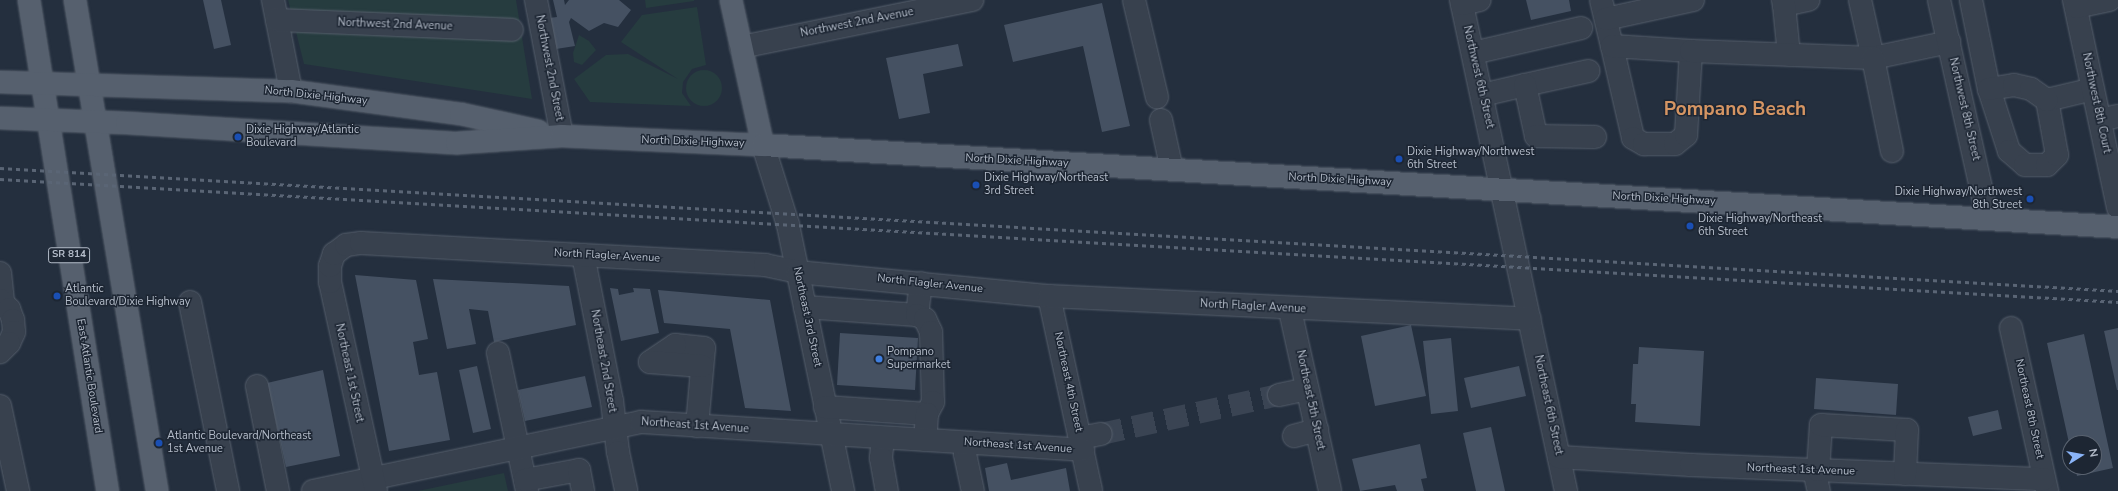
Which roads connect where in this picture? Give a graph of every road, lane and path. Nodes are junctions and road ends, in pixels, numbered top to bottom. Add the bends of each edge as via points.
1 (29, 0) edge
2 (75, 0) edge
3 (536, 0) edge
4 (732, 0) edge
5 (1134, 0) edge
6 (1693, 0) edge
7 (1860, 0) edge
8 (1939, 0) edge
9 (1971, 0) edge
10 (2109, 0) edge
11 (963, 1) edge
12 (1468, 1) edge
13 (1793, 2) edge
14 (2075, 4) edge
15 (275, 10) edge
16 (1604, 10) edge
17 (1581, 28) dead end
18 (512, 30) dead end
19 (1948, 42) junction
20 (1612, 46) junction
21 (741, 47) junction
22 (1691, 51) junction
23 (1473, 53) junction
24 (1789, 55) junction
25 (1873, 58) junction
26 (1588, 71) dead end
27 (1956, 77) junction
28 (0, 82) edge
29 (43, 83) junction
30 (90, 84) junction
31 (1988, 84) junction
32 (1525, 85) junction
33 (2093, 89) junction
34 (291, 91) junction
35 (1482, 95) junction
36 (1157, 97) dead end
37 (2047, 100) junction
38 (0, 118) edge
39 (2109, 118) edge
40 (48, 120) junction
41 (1161, 120) dead end
42 (96, 121) junction
43 (562, 136) junction
44 (1595, 137) dead end
45 (763, 145) junction
46 (1892, 151) dead end
47 (1172, 170) junction
48 (1504, 190) junction
49 (2118, 207) edge
50 (1988, 218) junction
51 (2118, 227) edge
52 (334, 254) joint
53 (583, 255) junction
54 (798, 272) junction
55 (0, 273) edge
56 (921, 284) junction
57 (1049, 296) junction
58 (1, 302) edge
59 (190, 302) dead end
60 (805, 307) junction
61 (1290, 310) junction
62 (917, 315) junction
63 (1530, 319) junction
64 (2011, 328) dead end
65 (0, 352) edge
66 (498, 353) dead end
67 (702, 366) dead end
68 (256, 386) dead end
69 (1307, 389) junction
70 (1279, 395) tunnel mouth
71 (0, 406) edge
72 (825, 407) junction
73 (928, 414) junction
74 (697, 426) junction
75 (614, 427) junction
76 (1316, 430) junction
77 (831, 436) junction
78 (1294, 436) dead end
79 (883, 438) junction
80 (925, 440) junction
81 (1088, 441) junction
82 (966, 443) junction
83 (518, 447) junction
84 (1559, 457) junction
85 (1905, 474) junction
86 (1817, 477) edge
87 (374, 485) edge
88 (2045, 485) edge
89 (526, 486) edge
90 (18, 491) edge
91 (108, 491) edge
92 (157, 491) edge
93 (228, 491) edge
94 (278, 491) edge
95 (313, 491) edge
96 (583, 491) edge
97 (626, 491) edge
98 (843, 491) edge
99 (887, 491) edge
100 (974, 491) edge
101 (1092, 491) edge
102 (1330, 491) edge
103 (1566, 491) edge

1 - 29 main road, SR 814
2 - 30 main road
3 - 43 street, Northwest 2nd Street
4 - 21 main road
5 - 36 street
6 - 16 street
7 - 25 street
8 - 19 street, Northwest 8th Street
9 - 31 street
10 - 14 street
11 - 21 street, Northwest 2nd Avenue
12 - 23 street, Northwest 6th Street
13 - 24 street
14 - 33 street, Northwest 8th Court
15 - 18 street, Northwest 2nd Avenue
15 - 34 street
16 - 20 street
17 - 23 street
19 - 25 street
19 - 27 street, Northwest 8th Street
20 - 22 street
20 - 22 street via 1633,138 1644,144 1675,144 1686,136
21 - 45 main road
22 - 24 street
23 - 35 street, Northwest 6th Street
24 - 25 street
25 - 46 street
26 - 32 street
27 - 31 street
27 - 50 street, Northwest 8th Street
28 - 29 main road, North Dixie Highway
29 - 30 main road, North Dixie Highway
29 - 40 main road, SR 814
30 - 34 main road, North Dixie Highway
30 - 42 main road
31 - 37 street via 2014,85 2031,89
31 - 37 street via 2009,151 2025,165 2047,165 2057,155
32 - 35 street
32 - 44 street via 1536,136
33 - 37 street
33 - 39 street, Northwest 8th Court
34 - 43 main road, North Dixie Highway via 461,114
35 - 48 street, Northwest 6th Street
38 - 40 main road, North Dixie Highway
39 - 49 street, Northwest 8th Court
40 - 42 main road, North Dixie Highway
40 - 91 main road, East Atlantic Boulevard / SR 814
41 - 47 street
42 - 43 main road, North Dixie Highway via 456,143
42 - 92 main road
43 - 45 main road, North Dixie Highway
45 - 47 main road, North Dixie Highway
45 - 54 street, Northeast 3rd Street via 785,214
47 - 48 main road, North Dixie Highway
48 - 50 main road, North Dixie Highway
48 - 63 street, Northwest 6th Street
50 - 51 main road, North Dixie Highway
52 - 53 street, North Flagler Avenue via 346,245 361,242
52 - 87 street, Northeast 1st Street via 330,266 330,282
53 - 54 street, North Flagler Avenue via 765,265
53 - 75 street, Northeast 2nd Street via 612,401
54 - 56 street, North Flagler Avenue
54 - 60 street, Northeast 3rd Street
55 - 58 street
56 - 57 street, North Flagler Avenue
56 - 62 street
57 - 61 street, North Flagler Avenue
57 - 81 street, Northeast 4th Street
58 - 65 street via 13,320 14,332 9,343
59 - 93 street
60 - 62 street
60 - 72 street, Northeast 3rd Street
61 - 63 street, North Flagler Avenue
61 - 69 street, Northeast 5th Street
62 - 73 street via 925,319 931,332 933,402
63 - 84 street, Northeast 6th Street
64 - 88 street, Northeast 8th Street
66 - 83 street
67 - 74 street
68 - 94 street
69 - 70 street
69 - 76 street, Northeast 5th Street
71 - 90 street
72 - 73 street
72 - 77 street, Northeast 3rd Street
73 - 80 street
74 - 75 street, Northeast 1st Avenue via 641,422
74 - 77 street, Northeast 1st Avenue
75 - 83 street, Northeast 1st Avenue
75 - 97 street, Northeast 2nd Street
76 - 78 street
76 - 102 street, Northeast 5th Street
77 - 79 street, Northeast 1st Avenue
77 - 98 street, Northeast 3rd Street
79 - 80 street, Northeast 1st Avenue
79 - 99 street via 880,458
80 - 82 street, Northeast 1st Avenue
81 - 82 street, Northeast 1st Avenue
81 - 101 street, Northeast 4th Street
82 - 100 street via 965,454
83 - 87 street, Northeast 1st Avenue
83 - 89 street
84 - 86 street, Northeast 1st Avenue
84 - 103 street, Northeast 6th Street
85 - 86 street, Northeast 1st Avenue
85 - 86 street via 1907,430 1821,425
85 - 88 street, Northeast 1st Avenue
87 - 95 street, Northeast 1st Avenue
89 - 96 street via 579,470

